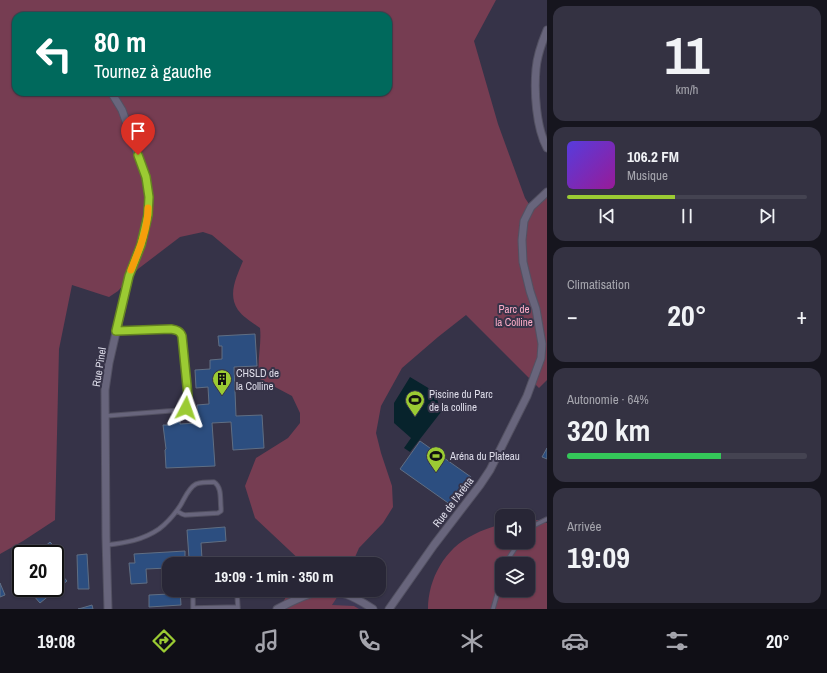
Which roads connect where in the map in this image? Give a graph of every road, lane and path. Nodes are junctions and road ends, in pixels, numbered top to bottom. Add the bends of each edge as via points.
1 (547, 30) edge
2 (113, 96) edge
3 (547, 148) edge
4 (547, 192) edge
5 (116, 331) junction
6 (544, 333) edge
7 (105, 416) junction
8 (176, 511) junction
9 (547, 519) edge
10 (535, 526) edge
11 (106, 545) junction
12 (496, 597) edge
13 (238, 608) edge
14 (108, 609) edge
15 (193, 609) edge
16 (277, 609) edge
17 (373, 609) edge
18 (389, 609) edge
19 (493, 609) edge

1 - 3 street via 536,68 536,108
2 - 5 street, Rue Pinel via 122,110 146,177 149,197 141,245 129,276
4 - 6 street, Rue de l'Aréna via 527,213 522,240 523,262
5 - 7 street, Rue Pinel via 107,378
5 - 7 lane via 171,329 180,332 188,403 186,408 181,410
6 - 18 street, Rue de l'Aréna via 541,358 527,396 490,470
7 - 11 street, Rue Pinel
8 - 8 lane via 194,485 214,482 218,485 221,508 218,513 185,515
8 - 11 lane via 159,528 143,538
9 - 10 lane
11 - 14 street, Rue Pinel
12 - 19 lane
13 - 15 lane
13 - 15 lane via 237,593 193,595
16 - 17 street via 306,595 328,591 341,592

